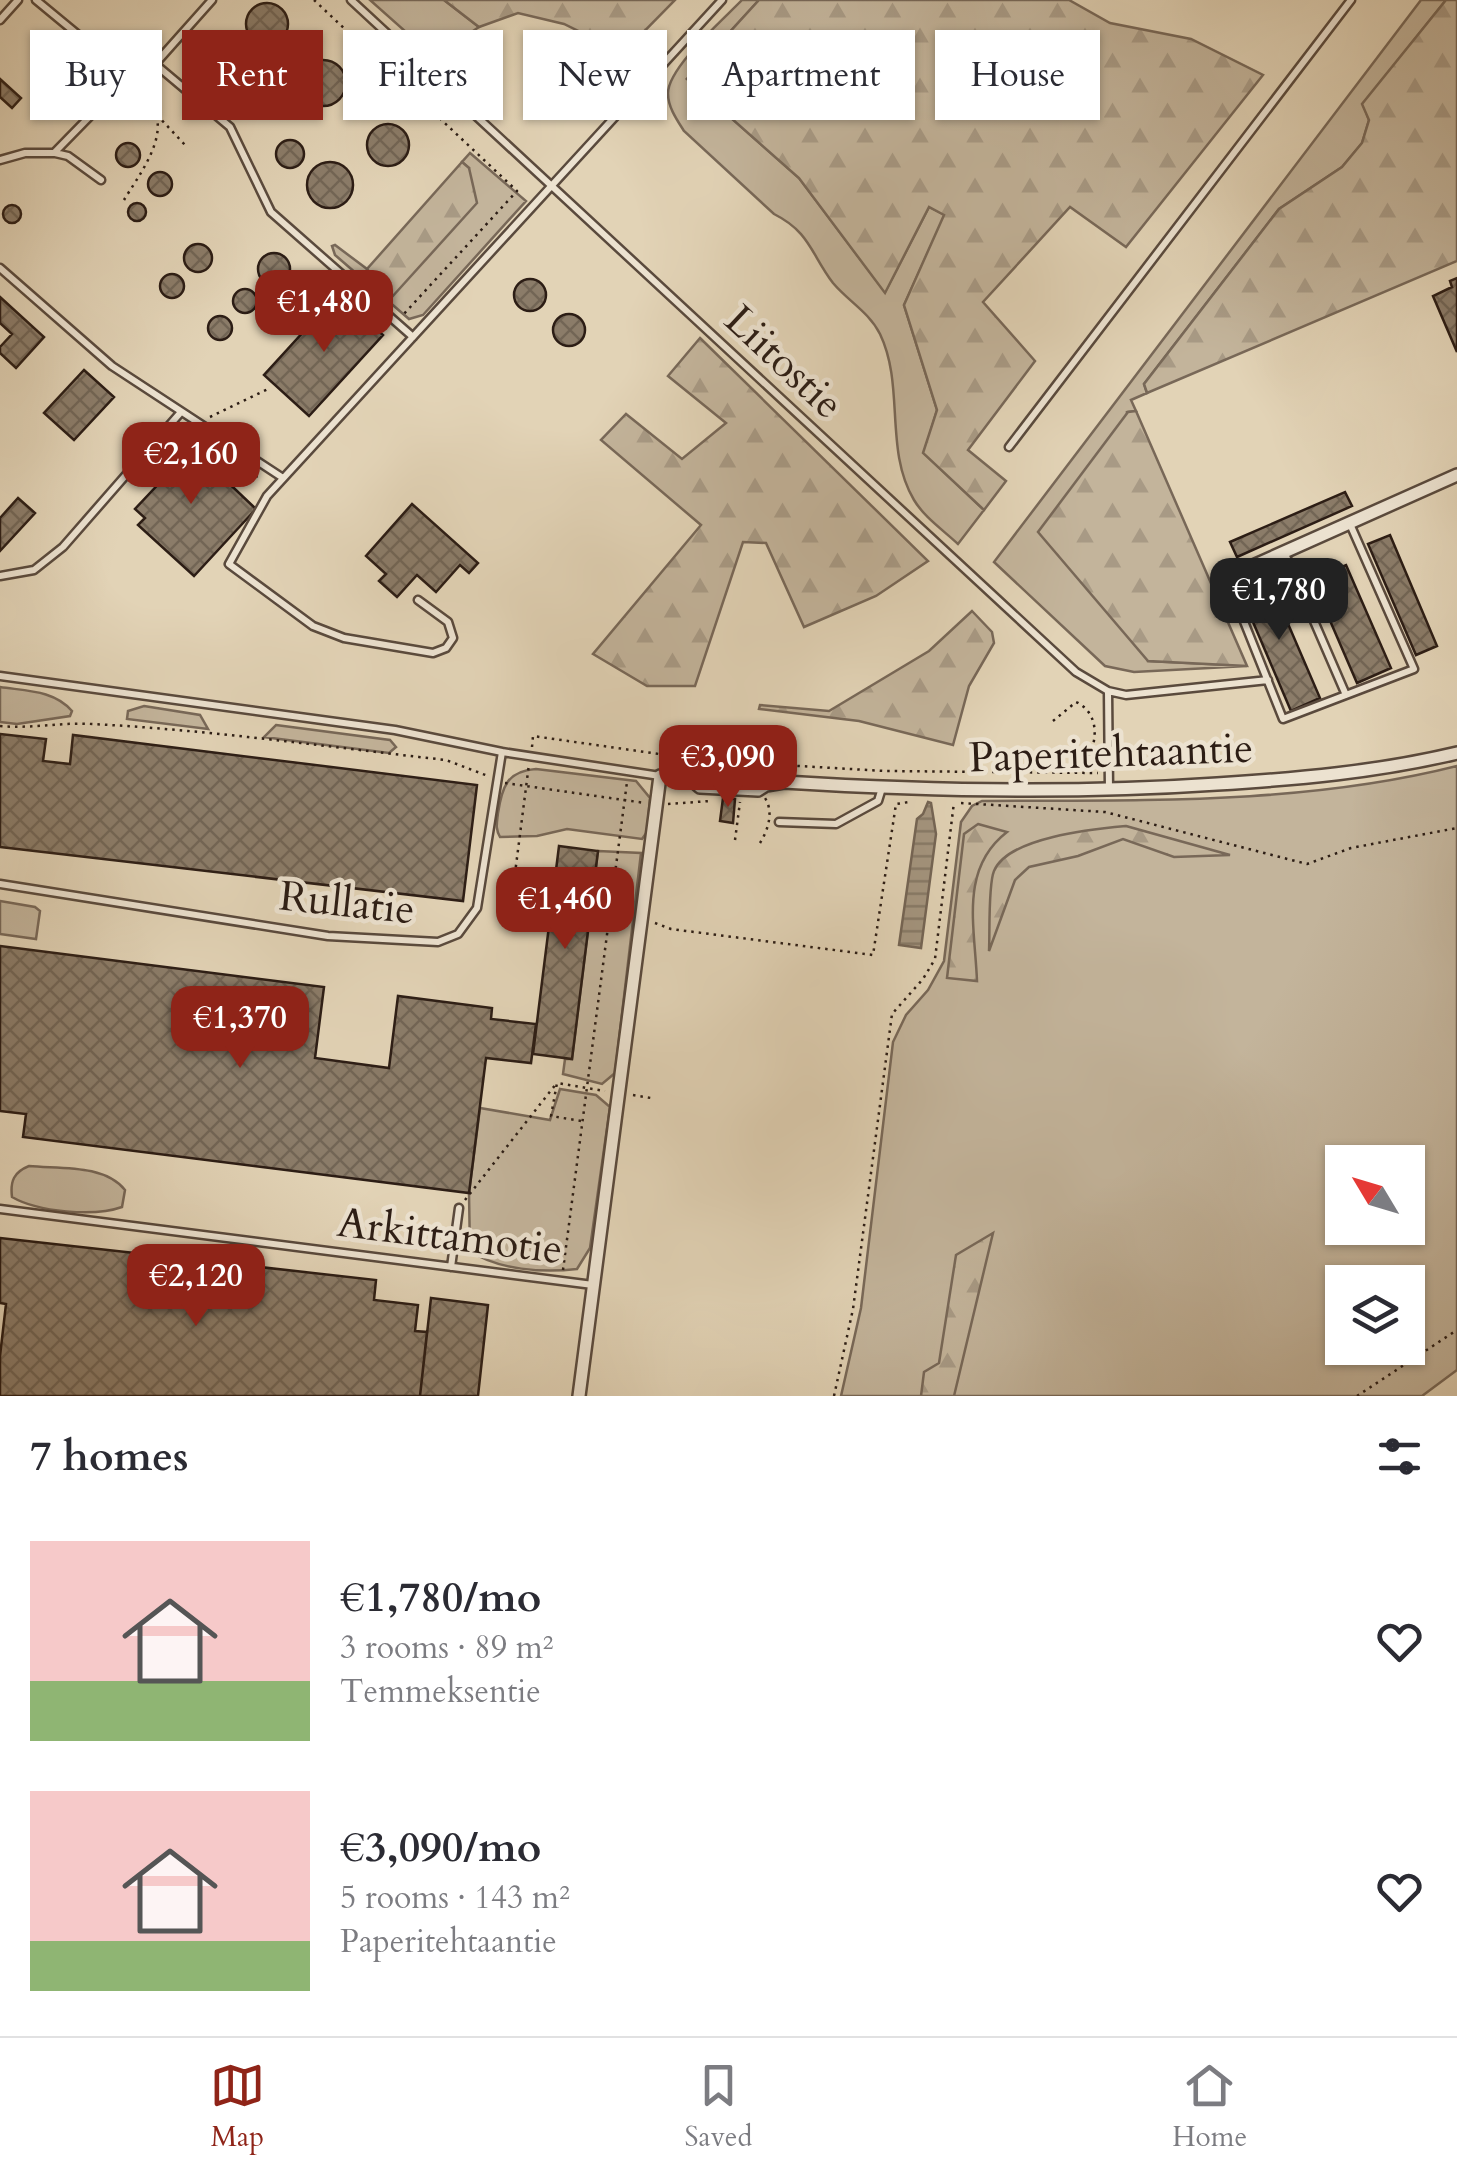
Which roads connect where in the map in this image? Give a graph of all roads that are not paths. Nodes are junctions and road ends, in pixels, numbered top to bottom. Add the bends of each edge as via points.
1 (18, 0) edge
2 (36, 0) edge
3 (212, 0) edge
4 (352, 0) edge
5 (722, 0) edge
6 (1352, 0) edge
7 (0, 20) edge
8 (72, 30) edge
9 (162, 56) edge
10 (162, 70) edge
11 (87, 120) edge
12 (54, 153) junction
13 (0, 160) edge
14 (101, 180) dead end
15 (552, 185) junction
16 (0, 268) edge
17 (412, 337) junction
18 (182, 412) junction
19 (1008, 447) dead end
20 (1457, 475) edge
21 (283, 478) junction
22 (1350, 524) junction
23 (1285, 553) junction
24 (0, 576) edge
25 (1226, 578) joint
26 (418, 600) dead end
27 (0, 676) edge
28 (1268, 680) junction
29 (1108, 690) junction
30 (1346, 695) junction
31 (502, 752) junction
32 (1457, 753) edge
33 (660, 776) junction
34 (882, 788) junction
35 (1109, 791) junction
36 (779, 822) dead end
37 (0, 884) edge
38 (459, 1208) road end
39 (0, 1209) edge
40 (452, 1267) junction
41 (594, 1285) junction
42 (579, 1396) edge

1 - 7 lane
2 - 8 lane
3 - 9 lane
4 - 15 lane, Liitostie
5 - 15 lane
6 - 19 lane
10 - 17 lane via 230,127 271,212
11 - 12 lane
12 - 13 lane
12 - 14 lane
15 - 17 lane
15 - 29 lane, Liitostie via 1076,672
16 - 18 lane via 112,366
17 - 21 lane
18 - 21 lane
18 - 24 lane via 62,547 34,570
20 - 22 street
21 - 26 lane via 229,564 313,626 344,638 433,652 446,648 453,638 448,622
22 - 23 street
22 - 30 lane via 1414,669
23 - 25 street
23 - 30 lane
25 - 28 lane
27 - 31 lane via 395,730
28 - 29 lane via 1126,696
28 - 30 lane via 1283,719
29 - 35 lane
31 - 33 lane
31 - 37 lane, Rullatie via 477,908 458,934 438,942 328,936
32 - 35 street, Paperitehtaantie via 1328,777
33 - 34 street, Paperitehtaantie via 730,789 784,782
33 - 41 street
34 - 35 street, Paperitehtaantie via 955,797
34 - 36 lane via 878,801 836,824
38 - 40 lane
39 - 40 lane, Arkittamotie
40 - 41 lane, Arkittamotie
41 - 42 street

